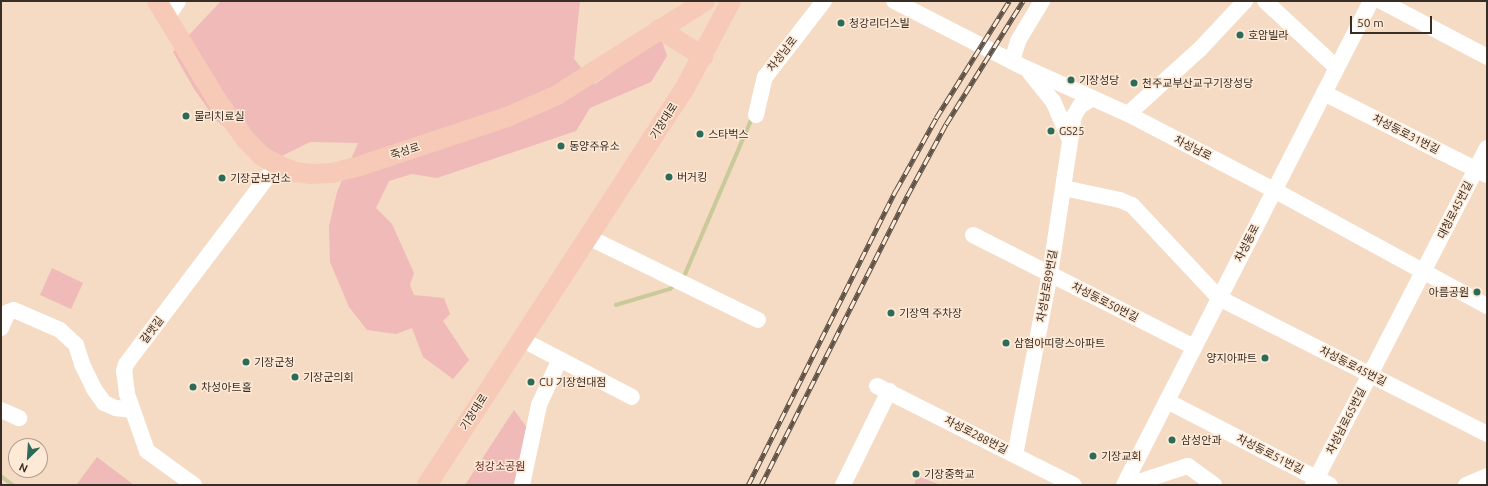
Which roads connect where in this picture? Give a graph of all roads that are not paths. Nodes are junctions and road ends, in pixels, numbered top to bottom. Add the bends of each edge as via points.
1 (178, 1) edge
2 (706, 1) edge
3 (731, 1) edge
4 (824, 1) edge
5 (894, 1) edge
6 (1042, 1) edge
7 (1245, 1) edge
8 (1265, 1) edge
9 (1371, 1) edge
10 (1381, 1) edge
11 (162, 9) edge
12 (659, 29) junction
13 (703, 56) junction
14 (1487, 57) edge
15 (1012, 61) junction
16 (1336, 67) junction
17 (1324, 93) junction
18 (1093, 98) junction
19 (1128, 114) junction
20 (756, 115) dead end
21 (1070, 142) junction
22 (1487, 148) edge
23 (1481, 173) edge
24 (268, 176) dead end
25 (1064, 188) junction
26 (1274, 190) junction
27 (973, 235) dead end
28 (588, 237) junction
29 (1423, 272) junction
30 (1050, 274) junction
31 (1219, 298) junction
32 (1487, 306) edge
33 (758, 320) dead end
34 (1, 328) edge
35 (521, 339) junction
36 (1194, 347) junction
37 (559, 361) junction
38 (1370, 374) junction
39 (632, 397) dead end
40 (1167, 401) junction
41 (1, 410) edge
42 (132, 410) junction
43 (19, 418) dead end
44 (1487, 434) edge
45 (1015, 455) junction
46 (1487, 476) edge
47 (1320, 483) edge
48 (194, 485) edge
49 (427, 485) edge
50 (522, 485) edge
51 (842, 485) edge
52 (1074, 485) edge
53 (1124, 485) edge
54 (1130, 485) edge
55 (1214, 485) edge
56 (1466, 485) edge

1 - 11 street
2 - 12 main road, 죽성로
3 - 13 main road, 기장대로
4 - 20 street, 차성남로 via 765,77
5 - 15 street, 차성남로
6 - 15 street via 1018,41
7 - 19 street via 1200,49
8 - 16 street
9 - 16 street, 차성동로
10 - 14 street
11 - 12 main road, 죽성로 via 218,102 248,141 262,156 276,164 295,172 311,174 332,173 360,166 507,117 557,96
12 - 13 main road
13 - 28 main road, 기장대로 via 684,90
15 - 18 street, 차성남로
15 - 21 street via 1035,78 1050,95 1064,122
16 - 17 street, 차성동로
17 - 23 street, 차성동로31번길
17 - 26 street, 차성동로
18 - 19 street, 차성남로
18 - 21 street, 차성남로89번길 via 1077,111
19 - 26 street, 차성남로
21 - 25 street, 차성남로89번길
22 - 23 street, 대청로45번길
23 - 29 street, 대청로45번길
24 - 42 street, 갈맷길 via 126,364 123,377
25 - 30 street, 차성남로89번길
25 - 31 street via 1132,205
26 - 29 street, 차성남로
26 - 31 street, 차성동로
27 - 30 street, 차성동로50번길
28 - 33 street
28 - 35 main road, 기장대로
29 - 32 street, 차성남로
29 - 38 street, 차성남로65번길
30 - 36 street, 차성동로50번길
30 - 45 street, 차성남로89번길
31 - 36 street, 차성동로
31 - 38 street, 차성동로45번길
34 - 42 street via 8,312 17,310 60,330 76,345 92,385 104,402 116,408
35 - 37 street
35 - 49 main road, 기장대로
36 - 40 street, 차성동로
37 - 39 street
37 - 50 street via 540,405
38 - 44 street, 차성동로45번길
38 - 47 street, 차성남로65번길
40 - 47 street, 차성동로51번길
40 - 53 street, 차성동로
41 - 43 street
42 - 48 street, 갈맷길 via 147,450
45 - 51 street, 차성로288번길 via 883,388
45 - 52 street, 차성로288번길
46 - 56 street
54 - 55 street via 1188,466

